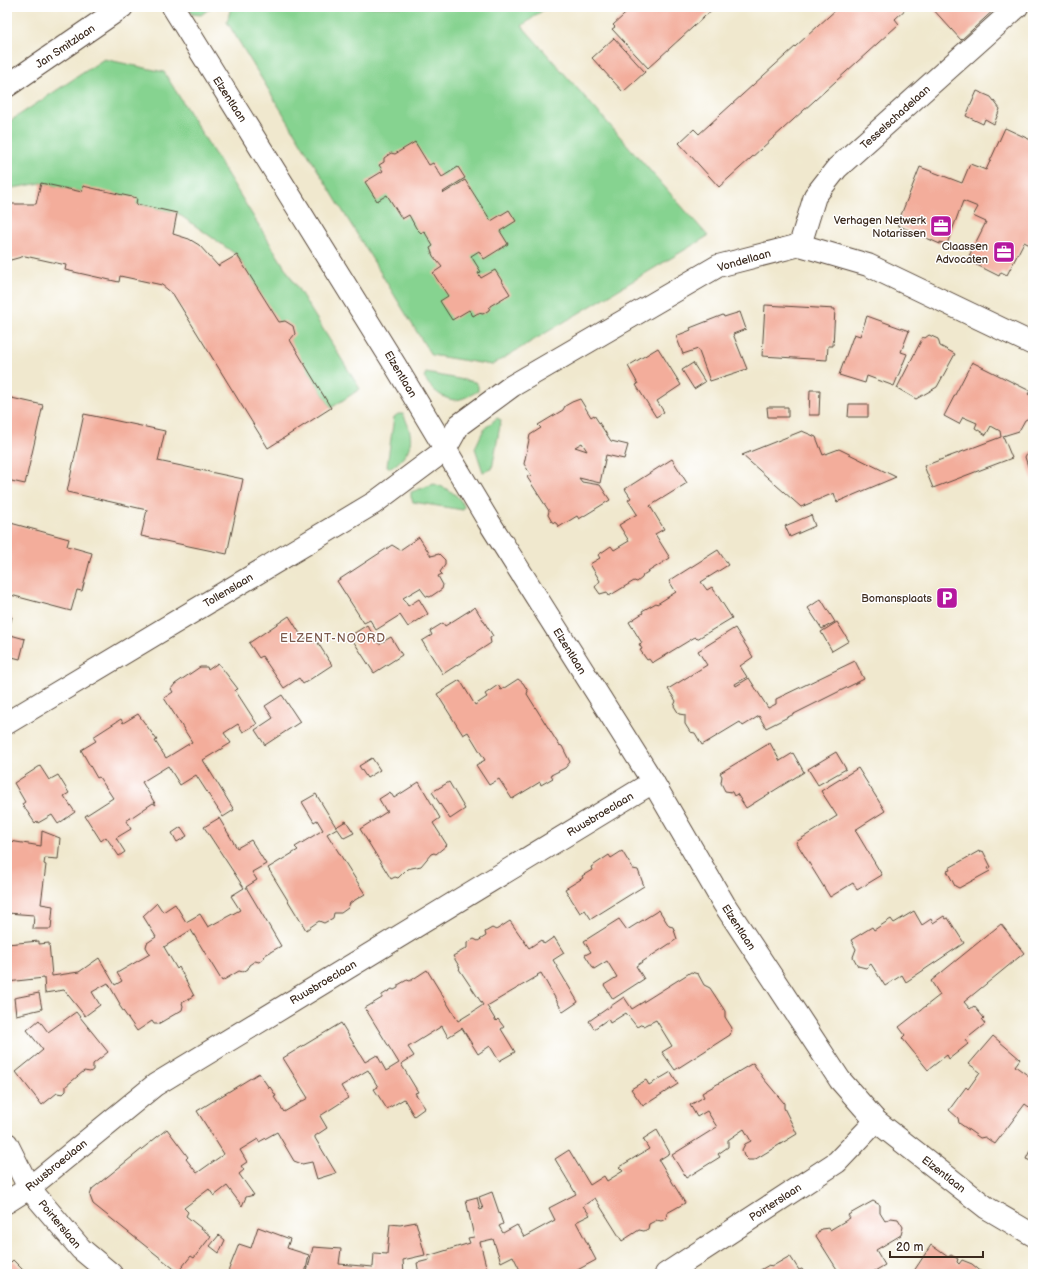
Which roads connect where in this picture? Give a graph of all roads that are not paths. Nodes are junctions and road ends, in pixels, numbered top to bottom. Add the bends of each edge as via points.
1 (122, 7) edge
2 (173, 7) edge
3 (1017, 7) edge
4 (7, 86) edge
5 (800, 245) junction
6 (1033, 344) edge
7 (445, 450) junction
8 (7, 723) edge
9 (653, 782) junction
10 (876, 1121) junction
11 (7, 1144) edge
12 (29, 1188) junction
13 (7, 1202) edge
14 (1033, 1235) edge
15 (111, 1274) edge
16 (666, 1274) edge

1 - 4 street, Jan Smitzlaan
2 - 7 street, Elzentlaan
3 - 5 street, Tesselschadelaan via 837,168 815,196
5 - 6 street via 868,265
5 - 7 street, Vondellaan via 718,266 512,386 459,425
7 - 8 street, Tollenslaan via 368,506
7 - 9 street, Elzentlaan
9 - 10 street, Elzentlaan via 729,911 840,1080
9 - 12 street, Ruusbroeclaan via 155,1085
10 - 14 street, Elzentlaan via 987,1208
10 - 16 street, Poirterslaan via 837,1162
11 - 12 street, Poirterslaan
12 - 13 street, Ruusbroeclaan
12 - 15 street, Poirterslaan via 80,1250

